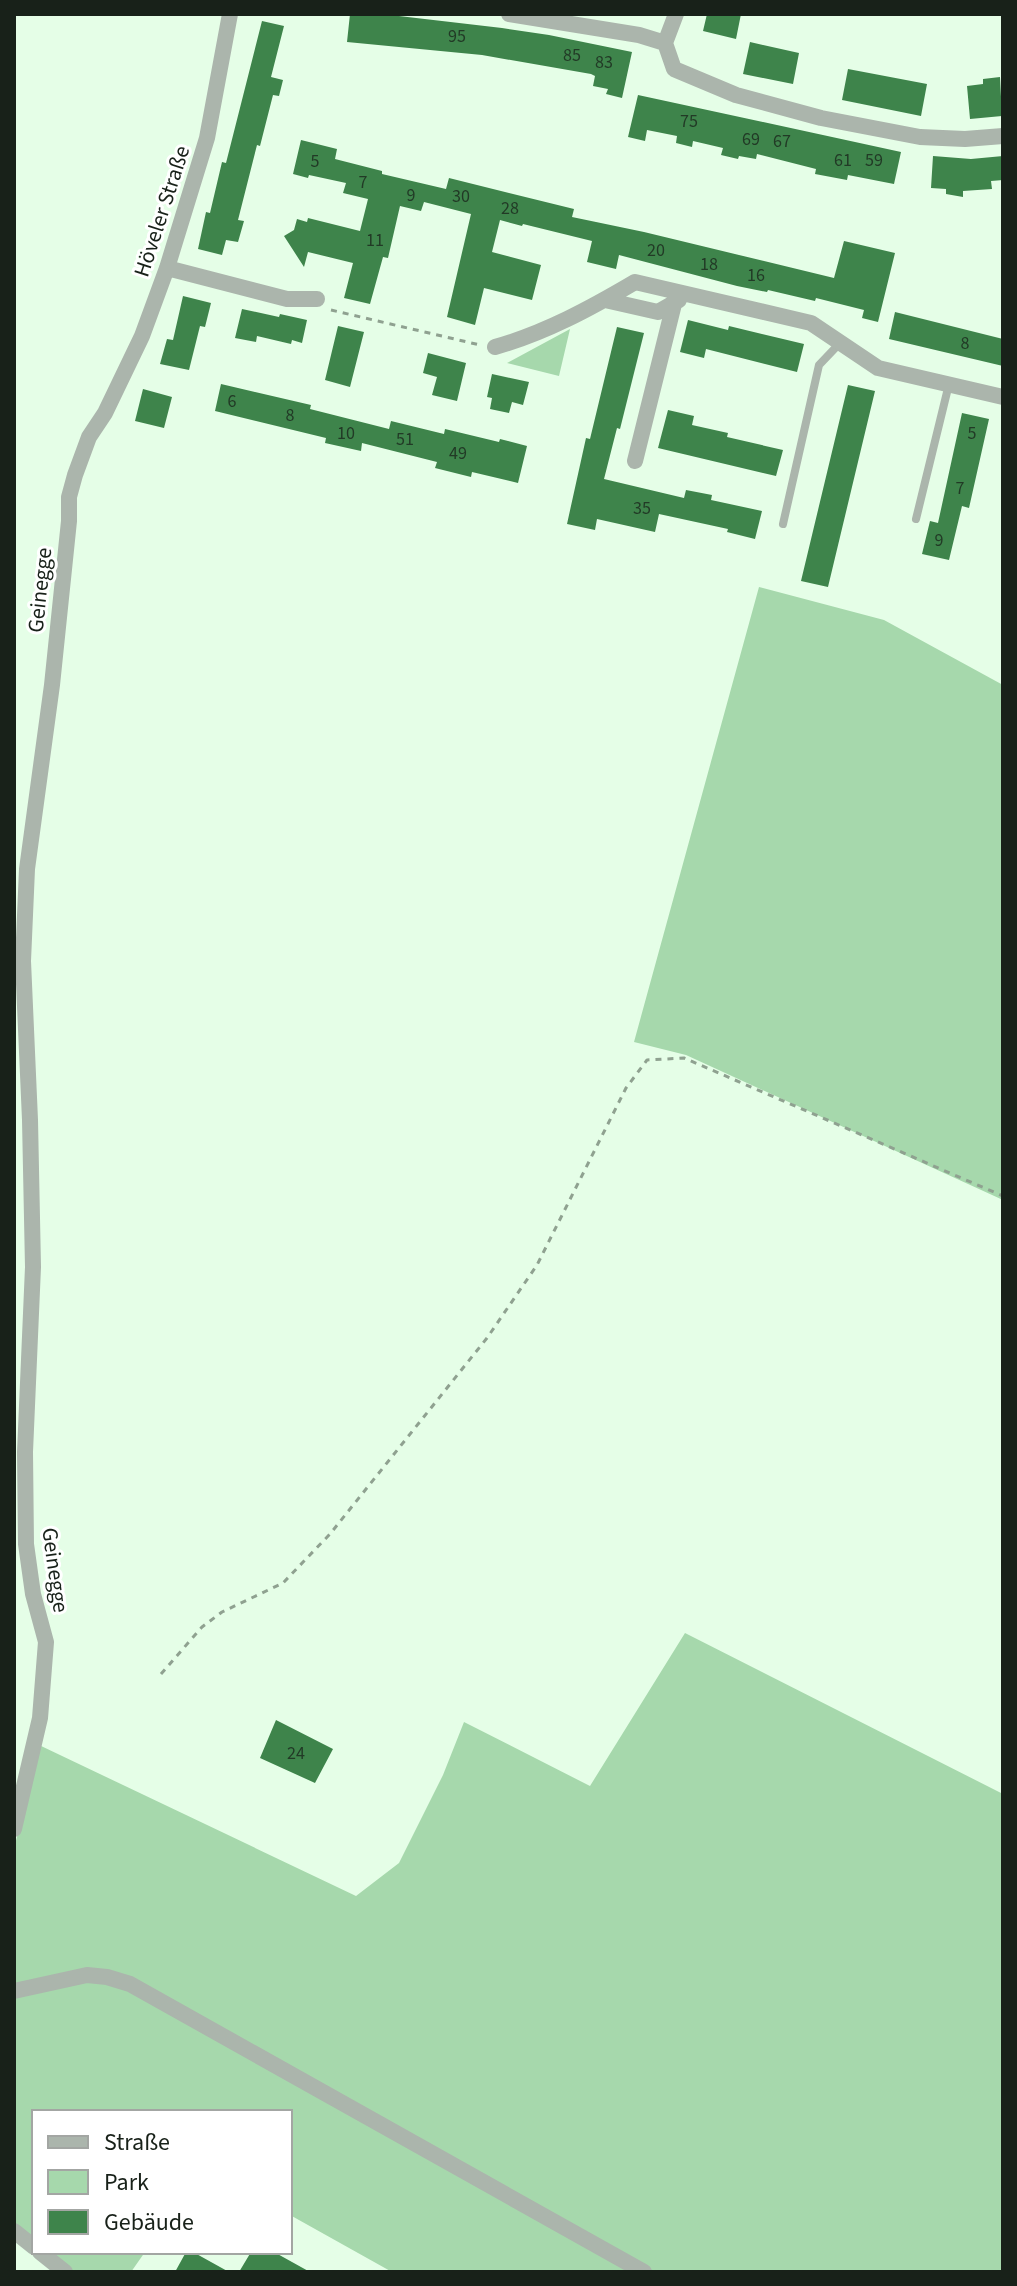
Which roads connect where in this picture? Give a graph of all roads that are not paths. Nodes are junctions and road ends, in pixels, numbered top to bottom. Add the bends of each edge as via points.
1 (230, 14) edge
2 (509, 14) edge
3 (676, 14) edge
4 (665, 43) junction
5 (1003, 136) edge
6 (167, 268) junction
7 (317, 299) dead end
8 (680, 299) junction
9 (605, 300) junction
10 (841, 342) junction
11 (495, 347) road end
12 (949, 383) junction
13 (1003, 397) edge
14 (105, 413) joint
15 (635, 461) dead end
16 (916, 519) dead end
17 (783, 524) dead end
18 (14, 1829) edge
19 (14, 1991) edge
20 (14, 2231) edge
21 (32, 2245) edge
22 (42, 2254) edge
23 (65, 2272) edge
24 (644, 2272) edge

1 - 6 street, Höveler Straße via 207,138
2 - 4 street
3 - 4 street
4 - 5 street via 674,69 750,99 920,137
6 - 7 street via 287,299
6 - 14 street, Höveler Straße
8 - 9 street via 658,312
8 - 9 street via 635,282
8 - 10 street via 811,323
8 - 15 street
9 - 11 street
10 - 12 street via 878,368
10 - 17 lane via 819,365
12 - 13 street
12 - 16 lane
14 - 18 street, Geinegge via 89,437 69,497 52,685 27,869 23,961 33,1267 26,1544 46,1642 40,1718
19 - 24 street via 87,1975 130,1984
20 - 21 street
22 - 23 street

